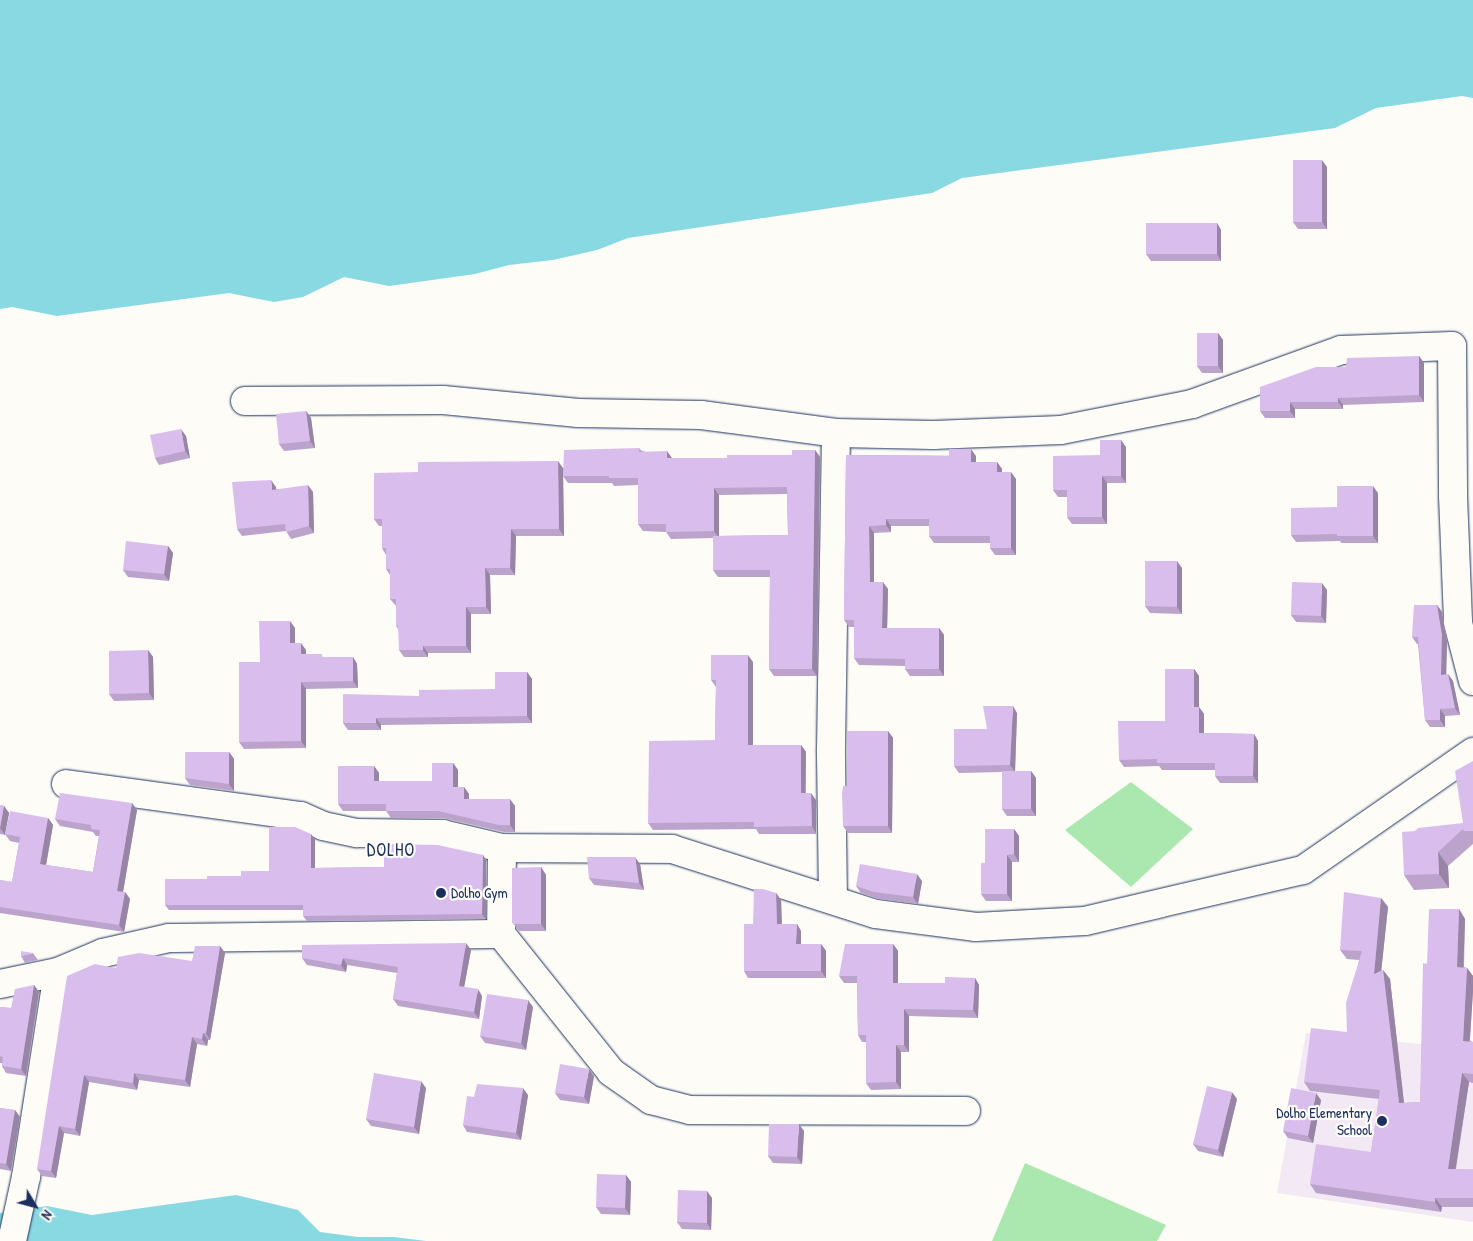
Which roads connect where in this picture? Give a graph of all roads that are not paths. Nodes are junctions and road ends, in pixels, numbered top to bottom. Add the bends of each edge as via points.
1 (245, 401) dead end
2 (836, 434) junction
3 (1473, 681) edge
4 (1473, 752) edge
5 (66, 784) dead end
6 (502, 848) junction
7 (834, 900) junction
8 (501, 934) junction
9 (58, 972) junction
10 (0, 984) edge
11 (966, 1111) dead end
12 (12, 1241) edge

1 - 2 street via 443,400 578,413 701,415
2 - 3 street via 1061,430 1192,404 1341,350 1452,346 1458,622
2 - 7 street via 831,749
4 - 7 street via 1303,870 1095,918 976,928 876,914
5 - 6 street via 301,816 323,826 357,832 442,834
6 - 7 street via 672,849
6 - 8 street
8 - 9 street via 169,938 103,953
8 - 11 street via 611,1072 651,1100 690,1110
9 - 10 street
9 - 12 street via 26,1177

